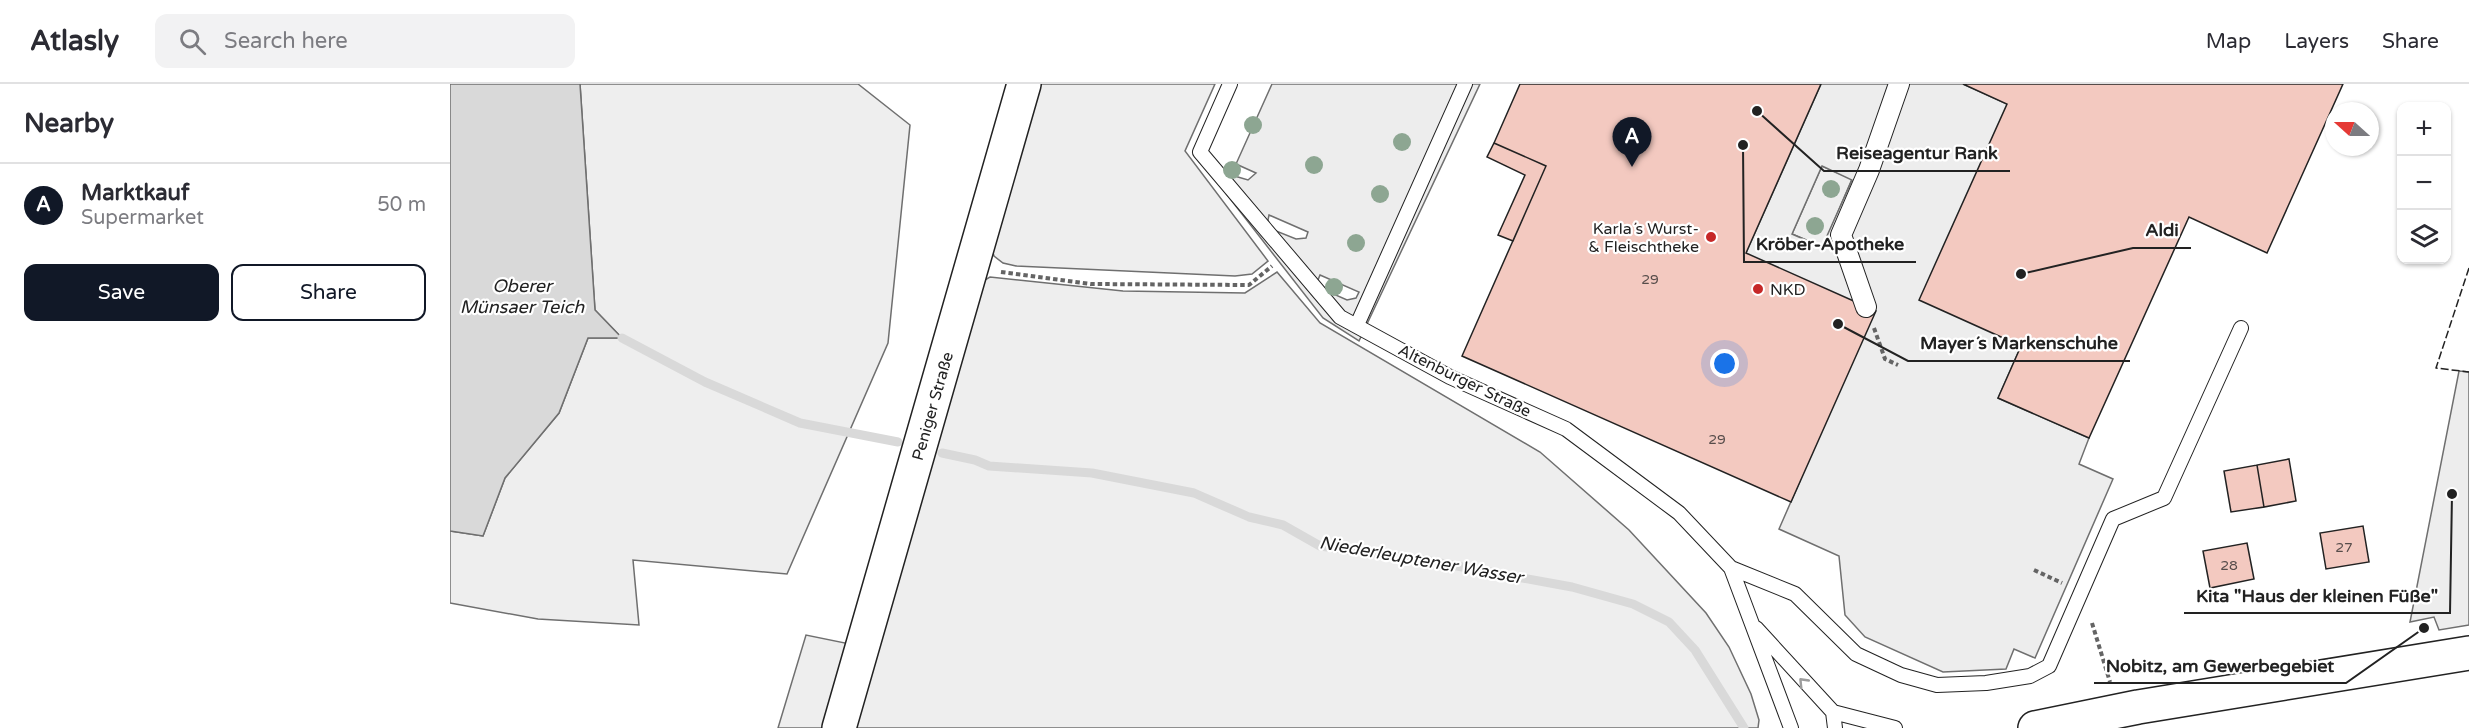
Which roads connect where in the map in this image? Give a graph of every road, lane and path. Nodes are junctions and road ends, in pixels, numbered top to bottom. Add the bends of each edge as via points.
1 (1024, 84) edge
2 (1230, 84) edge
3 (1465, 84) edge
4 (1899, 84) edge
5 (1287, 255) junction
6 (971, 268) junction
7 (1869, 314) joint
8 (1357, 325) junction
9 (2241, 328) dead end
10 (1898, 365) dead end
11 (1731, 568) junction
12 (1750, 621) junction
13 (2469, 653) edge
14 (1833, 712) junction
15 (839, 728) edge
16 (1791, 728) edge
17 (1835, 728) edge
18 (1895, 728) edge
19 (2035, 728) edge

1 - 6 street, Peniger Straße
2 - 5 lane, Altenburger Straße via 1200,152
3 - 8 lane
4 - 7 street via 1841,235
5 - 6 path via 1249,285 1091,284
5 - 8 lane, Altenburger Straße via 1340,317
6 - 15 street, Peniger Straße
7 - 10 path via 1885,359
8 - 11 lane, Altenburger Straße via 1450,377 1566,429 1679,513
9 - 11 lane via 2164,498 2114,519 2049,666 2030,676 1937,685 1901,675 1856,654 1796,594
11 - 12 lane, Altenburger Straße
14 -> 12 lane, Altenburger Straße
12 - 16 lane, Altenburger Straße
13 - 19 street via 2138,707
14 - 17 lane
14 - 18 lane

